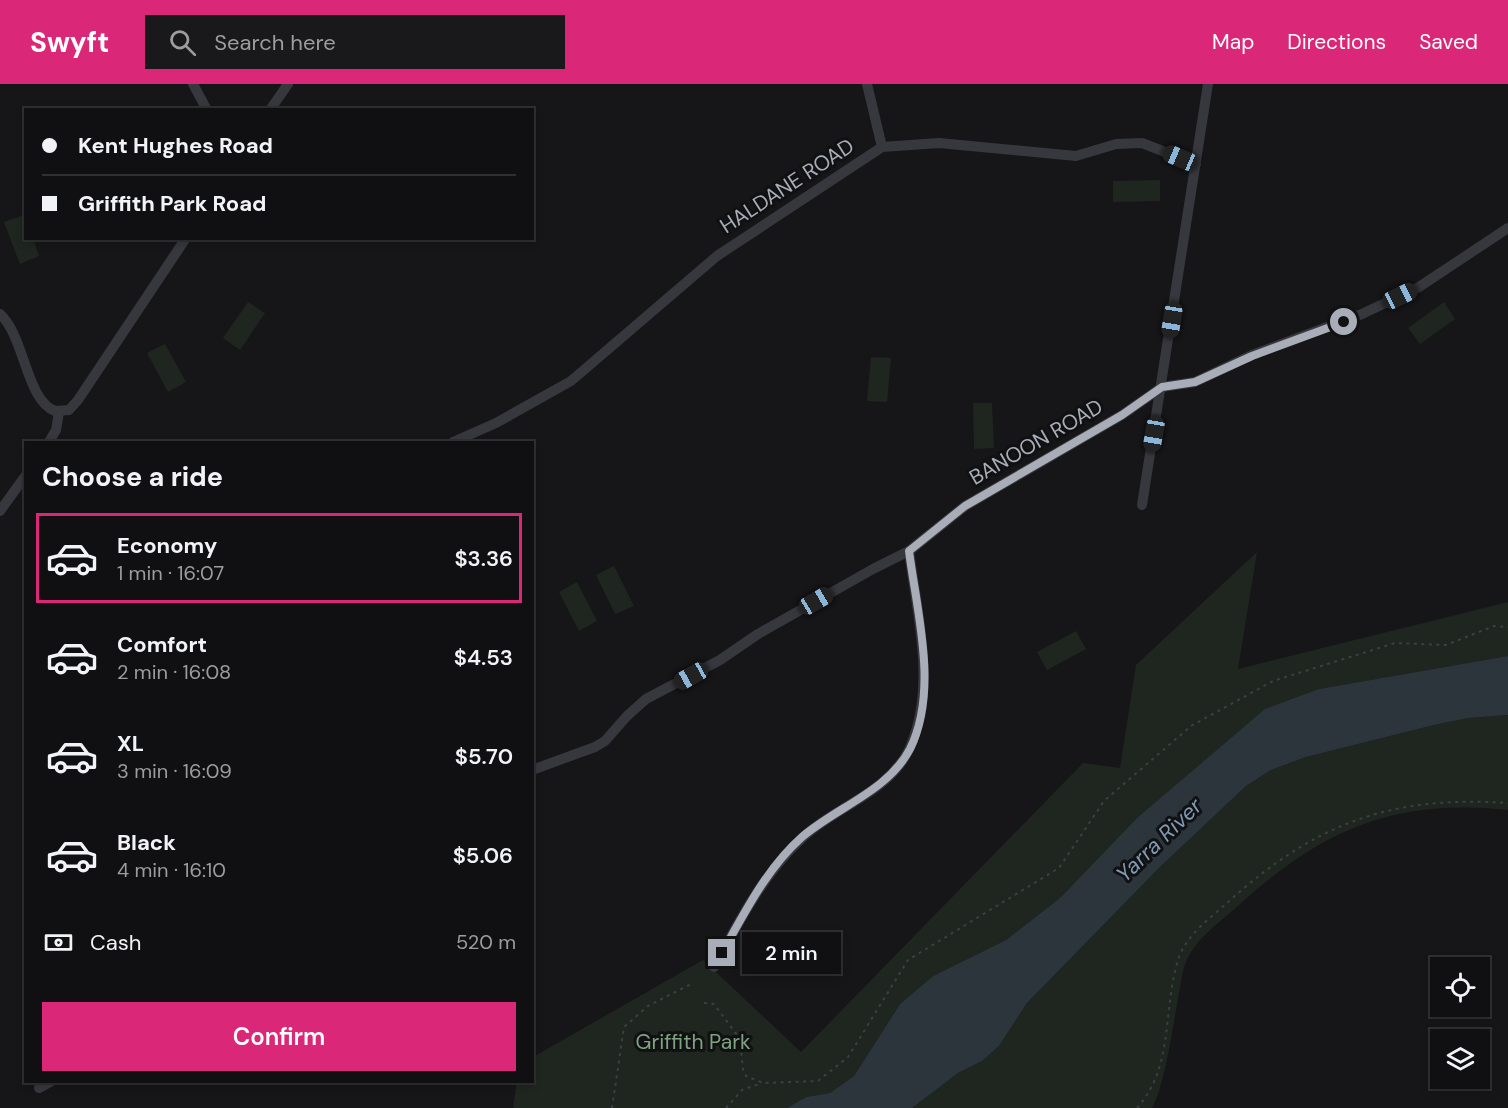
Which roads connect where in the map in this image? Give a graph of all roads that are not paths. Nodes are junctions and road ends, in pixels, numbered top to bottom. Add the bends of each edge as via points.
1 (193, 84) edge
2 (288, 84) edge
3 (867, 84) edge
4 (1208, 84) edge
5 (206, 108) edge
6 (271, 108) edge
7 (882, 147) junction
8 (1196, 164) junction
9 (1508, 228) edge
10 (185, 240) edge
11 (0, 314) edge
12 (1162, 387) junction
13 (59, 412) junction
14 (50, 441) edge
15 (455, 441) edge
16 (24, 478) edge
17 (1142, 505) dead end
18 (0, 511) edge
19 (909, 551) junction
20 (534, 769) edge
21 (714, 967) dead end
22 (48, 1083) edge
23 (39, 1088) dead end

1 - 5 street
2 - 6 street
3 - 7 street
4 - 8 street
7 - 8 street, HALDANE ROAD via 939,143 1076,156 1116,144 1142,143
7 - 15 street, HALDANE ROAD via 717,256 571,381
8 - 12 street
9 - 12 street via 1419,286 1362,314 1195,382
10 - 13 street via 78,400 69,410
11 - 13 street via 12,327 39,396 47,407
12 - 17 street
12 - 19 street, BANOON ROAD via 1122,415 965,506
13 - 14 street
16 - 18 street
19 - 20 street, BANOON ROAD via 646,699 595,747
19 - 21 street via 924,686 910,748 886,780 822,821 785,856 759,890
22 - 23 street

